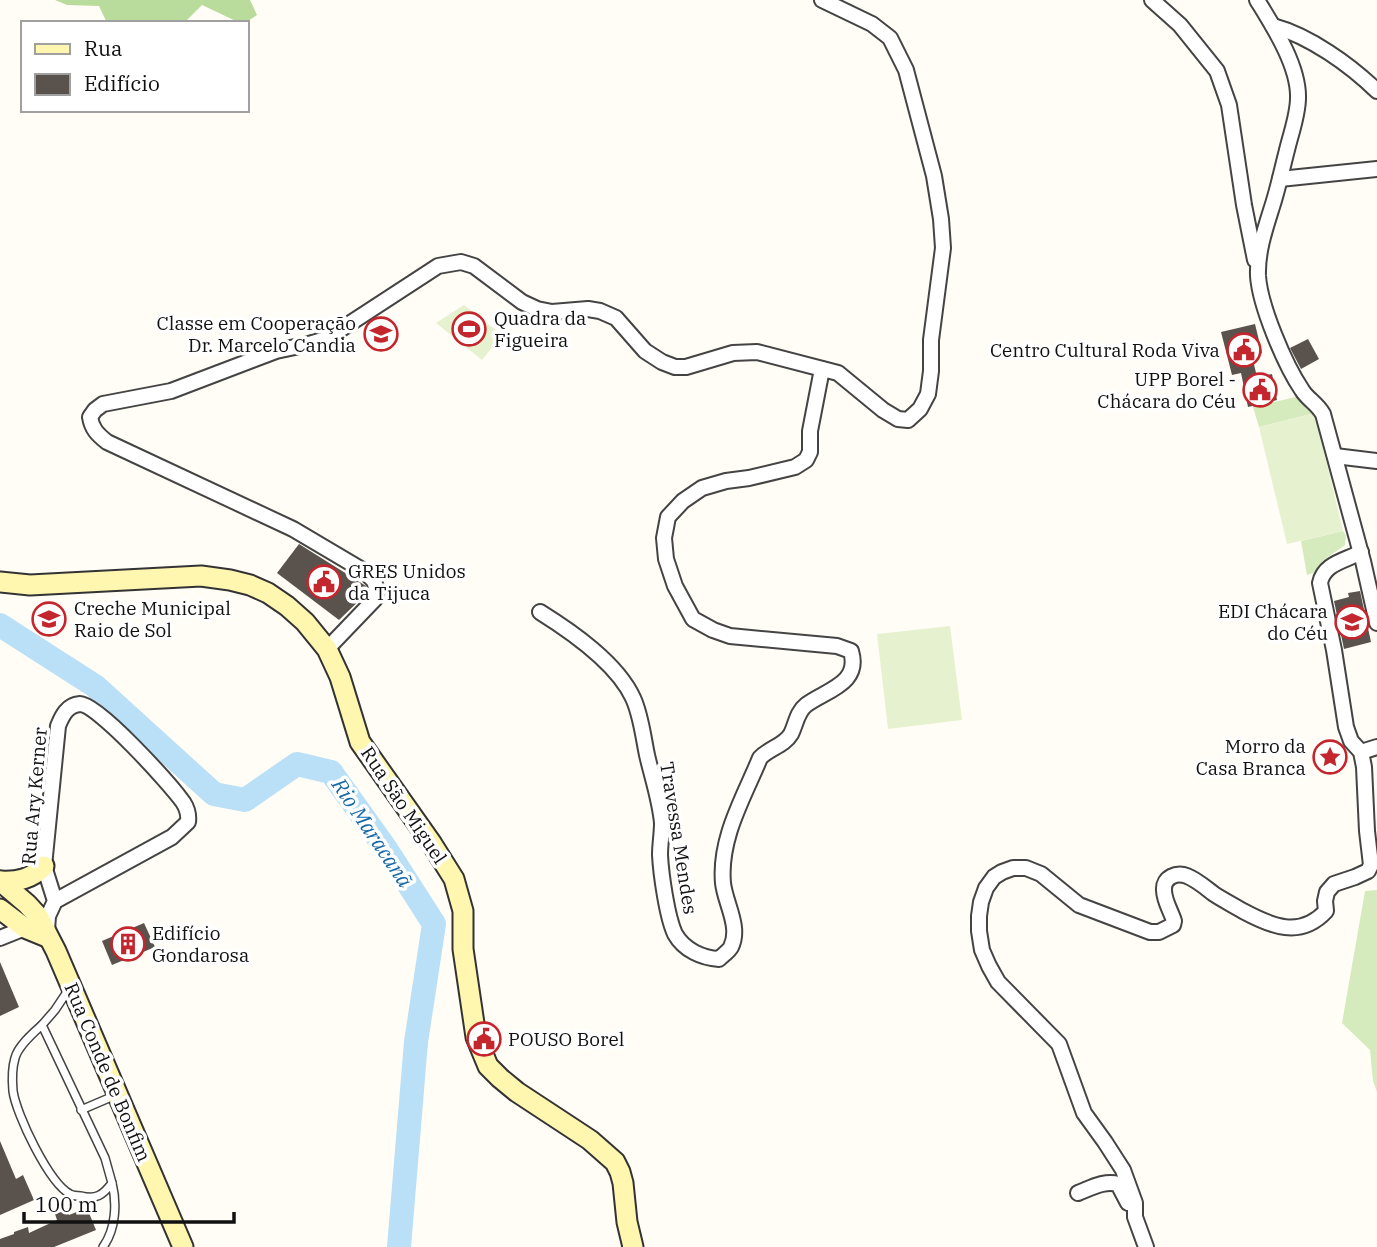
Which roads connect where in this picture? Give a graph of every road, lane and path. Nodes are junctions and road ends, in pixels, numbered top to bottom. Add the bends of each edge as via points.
1 (822, 0) edge
2 (1152, 0) edge
3 (1256, 0) edge
4 (1273, 26) junction
5 (1377, 91) edge
6 (1377, 169) edge
7 (1280, 179) junction
8 (1258, 275) junction
9 (822, 369) junction
10 (1335, 456) junction
11 (1377, 461) edge
12 (1361, 552) junction
13 (0, 582) edge
14 (540, 612) dead end
15 (1377, 623) edge
16 (327, 649) junction
17 (1377, 747) edge
18 (1361, 752) junction
19 (44, 866) junction
20 (0, 881) edge
21 (55, 901) junction
22 (0, 909) edge
23 (25, 928) junction
24 (47, 937) junction
25 (0, 939) edge
26 (71, 987) junction
27 (42, 1025) junction
28 (117, 1094) junction
29 (81, 1110) junction
30 (112, 1183) junction
31 (1078, 1193) dead end
32 (1135, 1217) junction
33 (103, 1247) edge
34 (183, 1247) edge
35 (633, 1247) edge
36 (1146, 1247) edge

1 - 9 street via 890,38 906,70 934,176 943,248 928,394 920,409 908,420 898,419 838,373
2 - 8 street via 1180,25 1217,71 1229,105
3 - 4 street
4 - 5 street via 1315,45
4 - 7 street via 1288,58 1298,97
6 - 7 street
7 - 8 street via 1262,240
8 - 10 street via 1278,344 1303,392 1323,414
9 - 14 street, Travessa Mendes via 806,460 795,467 702,488 668,517 664,538 675,586 693,619 730,636 837,646 851,651 854,661 849,676 805,706 784,743 760,758 733,817 723,883 734,928 731,948 719,959 692,952 676,934 663,881 662,822 634,698 620,677 574,633
9 - 16 street via 757,352 675,367 645,352 616,318 587,309 537,309 461,262 438,266 326,339 276,351 171,391 103,404 94,410 91,427 107,442 293,529 374,581 375,599
10 - 11 street
10 - 12 street
12 - 15 street
12 - 18 street via 1332,566 1322,574 1320,583 1346,727
13 - 16 street, Rua São Miguel via 30,585 201,576 230,580 259,589 287,606
16 - 35 street, Rua São Miguel via 360,742 454,878 463,911 463,948 475,1037 484,1059 508,1085 615,1162
17 - 18 street
18 - 32 street via 1371,865 1368,871 1334,884 1327,892 1326,911 1302,927 1265,923 1190,877 1175,875 1163,889 1174,920 1159,932 1079,905 1041,874 1026,868 1002,872 986,888 979,931 989,967 1059,1044 1084,1113 1123,1170
19 - 20 street via 23,880
19 - 21 street, Rua Ary Kerner
19 - 21 street, Rua Ary Kerner via 58,726 70,707 88,706 141,753 183,803 188,822 172,837
20 - 24 street, Rua Conde de Bonfim via 38,916
21 - 24 street via 48,916
22 - 23 street
23 - 24 street
23 - 25 street
24 - 26 street, Rua Conde de Bonfim
26 - 27 lane
26 - 28 street, Rua Conde de Bonfim
27 - 29 lane
27 - 30 lane via 15,1056 13,1093 28,1132 51,1176 70,1194 97,1198
28 - 29 lane
28 - 34 street, Rua Conde de Bonfim
29 - 30 lane
30 - 33 lane via 114,1217
31 - 32 street via 1102,1184 1118,1184
32 - 36 street

